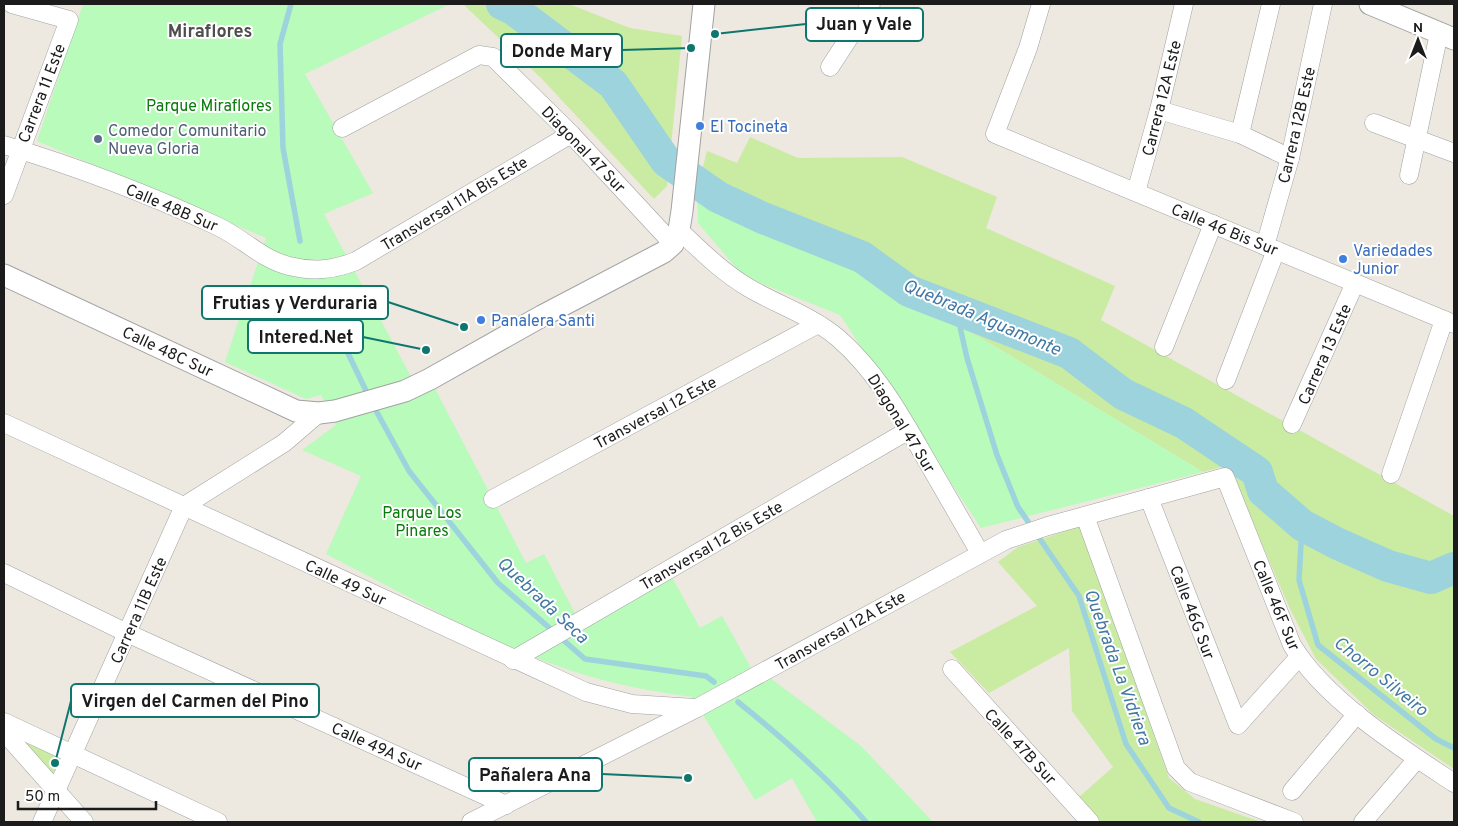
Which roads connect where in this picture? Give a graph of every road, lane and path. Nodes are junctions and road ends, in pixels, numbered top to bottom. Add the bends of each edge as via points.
1 (12, 4) edge
2 (704, 4) edge
3 (871, 4) edge
4 (1041, 4) edge
5 (1184, 4) edge
6 (1270, 4) edge
7 (1323, 4) edge
8 (1370, 4) edge
9 (1446, 36) edge
10 (830, 67) dead end
11 (1159, 110) junction
12 (1374, 123) dead end
13 (342, 128) dead end
14 (570, 134) junction
15 (1240, 134) junction
16 (1417, 139) junction
17 (11, 147) edge
18 (1454, 153) edge
19 (1290, 158) junction
20 (1409, 176) dead end
21 (1136, 192) junction
22 (4, 195) edge
23 (1213, 224) junction
24 (678, 228) junction
25 (1270, 248) junction
26 (335, 269) joint
27 (4, 275) edge
28 (1355, 283) junction
29 (1449, 322) edge
30 (818, 324) junction
31 (1164, 347) dead end
32 (1226, 380) dead end
33 (327, 412) junction
34 (4, 423) edge
35 (1292, 424) dead end
36 (909, 430) junction
37 (1391, 474) dead end
38 (1225, 477) joint
39 (1149, 498) junction
40 (493, 499) dead end
41 (184, 506) junction
42 (1085, 516) junction
43 (980, 553) junction
44 (4, 573) edge
45 (127, 634) junction
46 (1299, 658) junction
47 (514, 660) junction
48 (952, 669) dead end
49 (697, 708) junction
50 (1357, 714) junction
51 (4, 722) edge
52 (4, 732) edge
53 (73, 754) junction
54 (1417, 759) junction
55 (1454, 783) edge
56 (1292, 790) dead end
57 (56, 792) junction
58 (506, 805) junction
59 (42, 822) edge
60 (84, 822) edge
61 (218, 822) edge
62 (471, 822) edge
63 (1090, 822) edge
64 (1294, 822) edge
65 (1363, 822) edge

1 - 17 street, Carrera 11 Este via 69,20
2 - 24 street
3 - 10 street
4 - 21 street, Calle 46 Bis Sur via 995,134
5 - 11 street, Carrera 12A Este
6 - 15 street
7 - 19 street, Carrera 12B Este
8 - 9 street
9 - 16 street
11 - 15 street
11 - 21 street, Carrera 12A Este
12 - 16 street
13 - 14 street, Diagonal 47 Sur via 479,55 493,57
14 - 24 street, Diagonal 47 Sur
14 - 26 street, Transversal 11A Bis Este via 356,261
15 - 19 street
16 - 18 street
16 - 20 street
17 - 22 street, Carrera 11 Este
17 - 26 street, Calle 48B Sur via 138,191 234,234 275,262 304,269
19 - 25 street, Carrera 12B Este
21 - 23 street, Calle 46 Bis Sur
23 - 25 street, Calle 46 Bis Sur
23 - 31 street
24 - 30 street, Diagonal 47 Sur via 721,270 748,288
24 - 33 street via 654,258 430,379 405,391
25 - 28 street, Calle 46 Bis Sur
25 - 32 street, Carrera 12B Este
27 - 33 street, Calle 48C Sur via 296,411
28 - 29 street, Calle 46 Bis Sur
28 - 35 street, Carrera 13 Este
29 - 37 street
30 - 36 street, Diagonal 47 Sur via 838,338 864,364 881,384
30 - 40 street, Transversal 12 Este
33 - 41 street
34 - 41 street, Calle 49 Sur
36 - 43 street, Diagonal 47 Sur
36 - 47 street, Transversal 12 Bis Este
38 - 39 street, Transversal 12A Este
38 - 46 street, Calle 46F Sur
39 - 42 street, Transversal 12A Este
39 - 46 street, Calle 46G Sur via 1238,725
41 - 45 street, Carrera 11B Este
41 - 47 street, Calle 49 Sur
42 - 43 street, Transversal 12A Este via 1016,536
42 - 64 street via 1176,768 1190,782
43 - 49 street, Transversal 12A Este
44 - 45 street, Calle 49A Sur
45 - 53 street, Carrera 11B Este
45 - 58 street, Calle 49A Sur
46 - 50 street, Calle 46F Sur
47 - 49 street, Calle 49 Sur via 610,700 656,707
48 - 63 street, Calle 47B Sur
49 - 58 street, Transversal 12A Este
50 - 54 street, Calle 46F Sur
50 - 56 street
51 - 53 street
52 - 57 street
53 - 57 street, Carrera 11B Este
53 - 61 street
54 - 55 street, Calle 46F Sur
54 - 65 street
57 - 59 street, Carrera 11B Este
57 - 60 street
58 - 62 street, Transversal 12A Este

